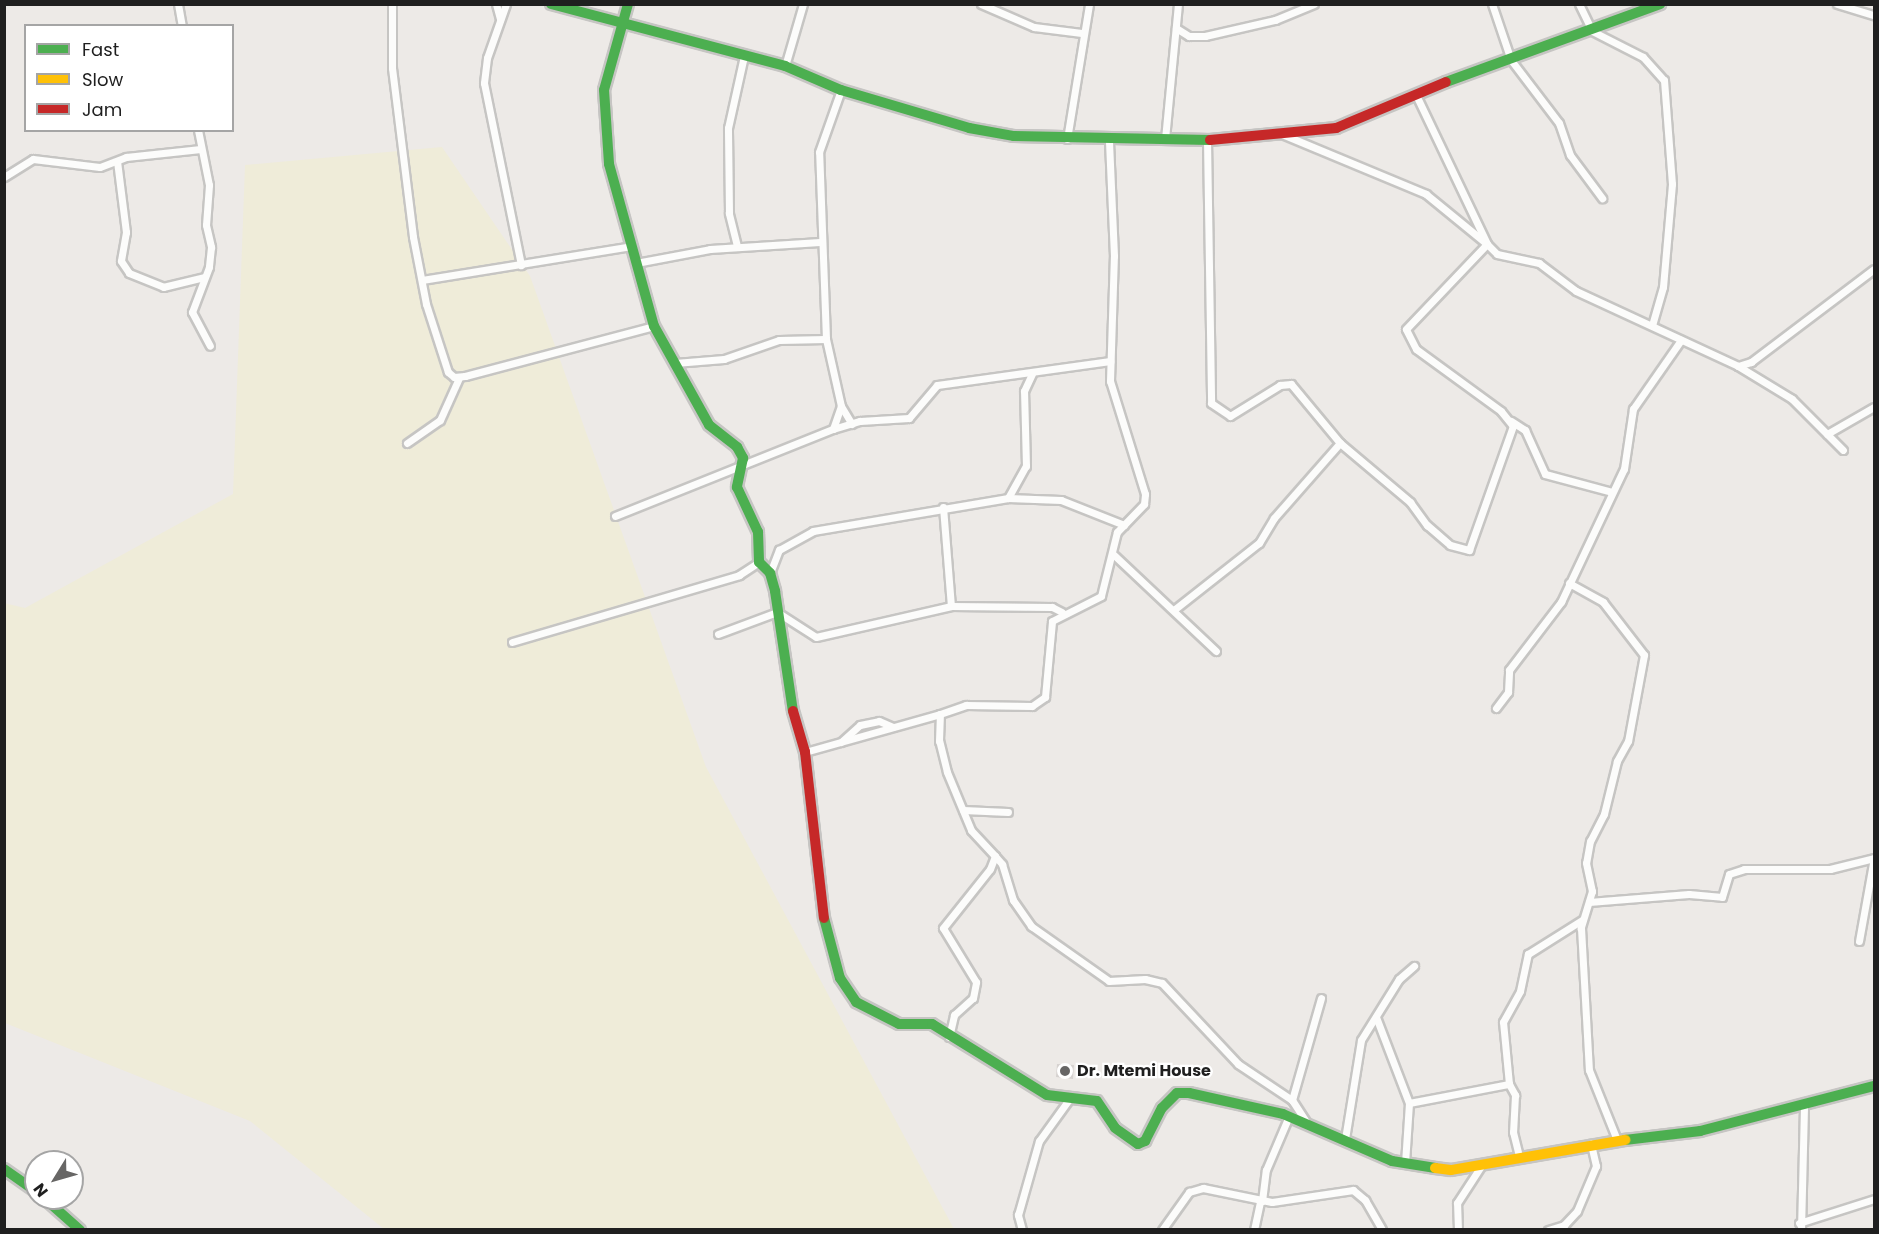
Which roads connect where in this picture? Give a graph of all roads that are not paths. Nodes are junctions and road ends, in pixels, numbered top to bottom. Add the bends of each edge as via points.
1 (178, 4) edge
2 (392, 4) edge
3 (496, 4) edge
4 (506, 4) edge
5 (550, 4) edge
6 (628, 4) edge
7 (803, 4) edge
8 (981, 4) edge
9 (1089, 4) edge
10 (1178, 4) edge
11 (1314, 4) edge
12 (1492, 4) edge
13 (1579, 4) edge
14 (1660, 4) edge
15 (1837, 4) edge
16 (1875, 15) edge
17 (500, 20) junction
18 (624, 21) junction
19 (182, 24) edge
20 (1176, 28) junction
21 (1592, 31) junction
22 (1082, 33) junction
23 (744, 57) junction
24 (1511, 60) junction
25 (785, 66) junction
26 (841, 90) junction
27 (1418, 97) junction
28 (198, 132) edge
29 (1282, 134) junction
30 (1067, 139) junction
31 (1166, 139) junction
32 (1207, 140) junction
33 (1109, 141) junction
34 (201, 148) junction
35 (117, 161) junction
36 (4, 177) edge
37 (1602, 198) dead end
38 (820, 242) junction
39 (1487, 244) junction
40 (631, 246) junction
41 (736, 246) junction
42 (636, 263) junction
43 (521, 265) junction
44 (1875, 269) edge
45 (204, 277) junction
46 (422, 280) junction
47 (1652, 325) junction
48 (654, 326) junction
49 (826, 339) junction
50 (1681, 340) junction
51 (210, 346) dead end
52 (1110, 361) junction
53 (675, 363) junction
54 (1738, 366) junction
55 (1032, 374) junction
56 (459, 378) junction
57 (841, 406) junction
58 (1875, 407) edge
59 (1511, 421) junction
60 (852, 424) junction
61 (833, 429) junction
62 (1827, 434) junction
63 (407, 443) dead end
64 (1340, 443) junction
65 (1843, 450) dead end
66 (742, 464) junction
67 (1612, 492) junction
68 (1008, 498) junction
69 (943, 507) junction
70 (615, 516) dead end
71 (1124, 525) junction
72 (1114, 555) junction
73 (759, 562) junction
74 (770, 573) junction
75 (1569, 582) junction
76 (951, 606) junction
77 (1175, 609) junction
78 (777, 612) junction
79 (1062, 612) junction
80 (718, 634) dead end
81 (512, 642) dead end
82 (1216, 651) dead end
83 (1496, 708) dead end
84 (940, 714) junction
85 (893, 727) junction
86 (840, 742) junction
87 (805, 752) junction
88 (963, 810) junction
89 (1008, 812) dead end
90 (995, 855) junction
91 (1874, 858) edge
92 (1589, 902) junction
93 (1582, 920) junction
94 (1859, 941) dead end
95 (1414, 966) dead end
96 (1320, 998) dead end
97 (1376, 1017) junction
98 (949, 1037) junction
99 (1509, 1084) junction
100 (1875, 1086) edge
101 (1070, 1098) junction
102 (1292, 1100) junction
103 (1409, 1103) junction
104 (1804, 1106) junction
105 (1289, 1116) junction
106 (1307, 1123) junction
107 (1345, 1139) junction
108 (1617, 1140) junction
109 (1591, 1144) junction
110 (1519, 1156) junction
111 (1405, 1164) junction
112 (1480, 1167) junction
113 (4, 1169) edge
114 (24, 1183) edge
115 (1875, 1199) edge
116 (1261, 1201) junction
117 (58, 1210) edge
118 (1800, 1226) edge
119 (80, 1230) edge
120 (1022, 1230) edge
121 (1162, 1230) edge
122 (1254, 1230) edge
123 (1382, 1230) edge
124 (1458, 1230) edge
125 (1548, 1230) edge

1 - 19 street
2 - 46 street via 392,68
3 - 17 street
4 - 17 street
5 - 18 street via 594,18
6 - 18 street
7 - 25 street
8 - 22 street via 1034,27
9 - 22 street
10 - 20 street
11 - 20 street via 1275,20 1205,36 1189,36
12 - 24 street
13 - 21 street
14 - 21 street
15 - 16 street
17 - 43 street via 484,83
18 - 23 street
18 - 40 street via 603,108 609,164
20 - 31 street
21 - 24 street
21 - 47 street via 1643,57 1664,80 1672,184 1665,278
22 - 30 street
23 - 25 street
23 - 41 street via 728,128 729,213
24 - 27 street
24 - 37 street via 1559,123 1570,154
25 - 26 street
26 - 30 street via 969,128
26 - 38 street via 819,152
27 - 29 street via 1336,128
27 - 39 street
28 - 34 street
29 - 32 street
29 - 39 street via 1426,194
30 - 33 street
31 - 32 street
31 - 33 street
32 - 64 street via 1211,403 1230,416 1280,385 1291,384
33 - 52 street via 1114,256
34 - 35 street
34 - 45 street via 209,185 206,225 211,247
35 - 36 street via 89,167 33,159
35 - 45 street via 126,232 121,261 129,273 163,287
38 - 41 street
38 - 49 street
39 - 47 street via 1503,258 1539,263 1576,291
39 - 59 street via 1406,329 1422,355
40 - 42 street
40 - 43 street
41 - 42 street
42 - 48 street
43 - 46 street
44 - 54 street via 1751,362
45 - 51 street via 192,312
46 - 56 street via 448,372
47 - 50 street
48 - 53 street
48 - 56 street
49 - 53 street via 779,340 724,359
49 - 57 street
50 - 54 street
50 - 67 street via 1633,408 1629,458
52 - 55 street
52 - 71 street via 1114,400 1145,494 1144,504
53 - 66 street via 709,425 741,451
54 - 62 street via 1792,399
55 - 60 street via 937,385 909,418
55 - 68 street via 1024,391 1026,466
56 - 63 street via 440,420
57 - 60 street
57 - 61 street
58 - 62 street
59 - 64 street via 1510,438 1469,550 1450,545 1427,525 1410,502
59 - 67 street via 1525,430 1545,474
60 - 61 street
61 - 66 street
62 - 65 street
64 - 77 street via 1274,518 1259,543
66 - 70 street
66 - 73 street via 737,488 758,532
67 - 75 street
68 - 69 street
68 - 71 street via 1061,500
69 - 74 street via 813,531 779,550
69 - 76 street
71 - 72 street via 1114,541
72 - 77 street
72 - 79 street via 1101,596
73 - 74 street
73 - 81 street via 739,575
74 - 78 street
75 - 83 street via 1556,610 1509,670 1508,692
75 - 92 street via 1603,602 1644,655 1628,741 1588,850 1593,886
76 - 78 street via 816,637
76 - 79 street via 1052,607
77 - 82 street
78 - 80 street
78 - 87 street via 791,710
79 - 84 street via 1049,628 1049,690 1039,703 966,705
84 - 85 street
84 - 88 street via 939,741
85 - 86 street
85 - 86 street via 879,721 860,725
86 - 87 street
87 - 98 street via 819,853 818,885 845,987 856,1002 882,1018 906,1025 932,1024
88 - 89 street
88 - 90 street via 971,830
90 - 98 street via 990,869 943,928 976,982 973,998 954,1015
90 - 102 street via 1002,864 1013,900 1031,926 1108,981 1162,983 1238,1064
91 - 92 street via 1830,869 1744,869 1729,874 1722,897 1689,894
91 - 94 street
92 - 93 street
93 - 99 street via 1528,954 1520,991 1503,1022
93 - 108 street via 1582,1008 1589,1070
95 - 97 street via 1399,979
96 - 102 street
97 - 103 street
97 - 107 street via 1357,1053
98 - 101 street via 1021,1075 1041,1092
99 - 103 street
99 - 110 street via 1515,1095 1512,1132
100 - 104 street
101 - 105 street via 1097,1101 1115,1128 1138,1144 1145,1142 1156,1115 1177,1093 1208,1095
101 - 120 street via 1039,1141 1018,1215
102 - 106 street
103 - 111 street
104 - 108 street via 1700,1131
104 - 118 street
105 - 106 street
105 - 116 street via 1266,1170
106 - 107 street
107 - 111 street
108 - 109 street
109 - 110 street
109 - 125 street via 1596,1166 1577,1211 1564,1225
110 - 112 street
111 - 112 street via 1451,1170
112 - 124 street via 1457,1203
113 - 114 street
115 - 118 street
116 - 121 street via 1195,1189
116 - 122 street
116 - 123 street via 1291,1202 1353,1190 1370,1207
117 - 119 street

